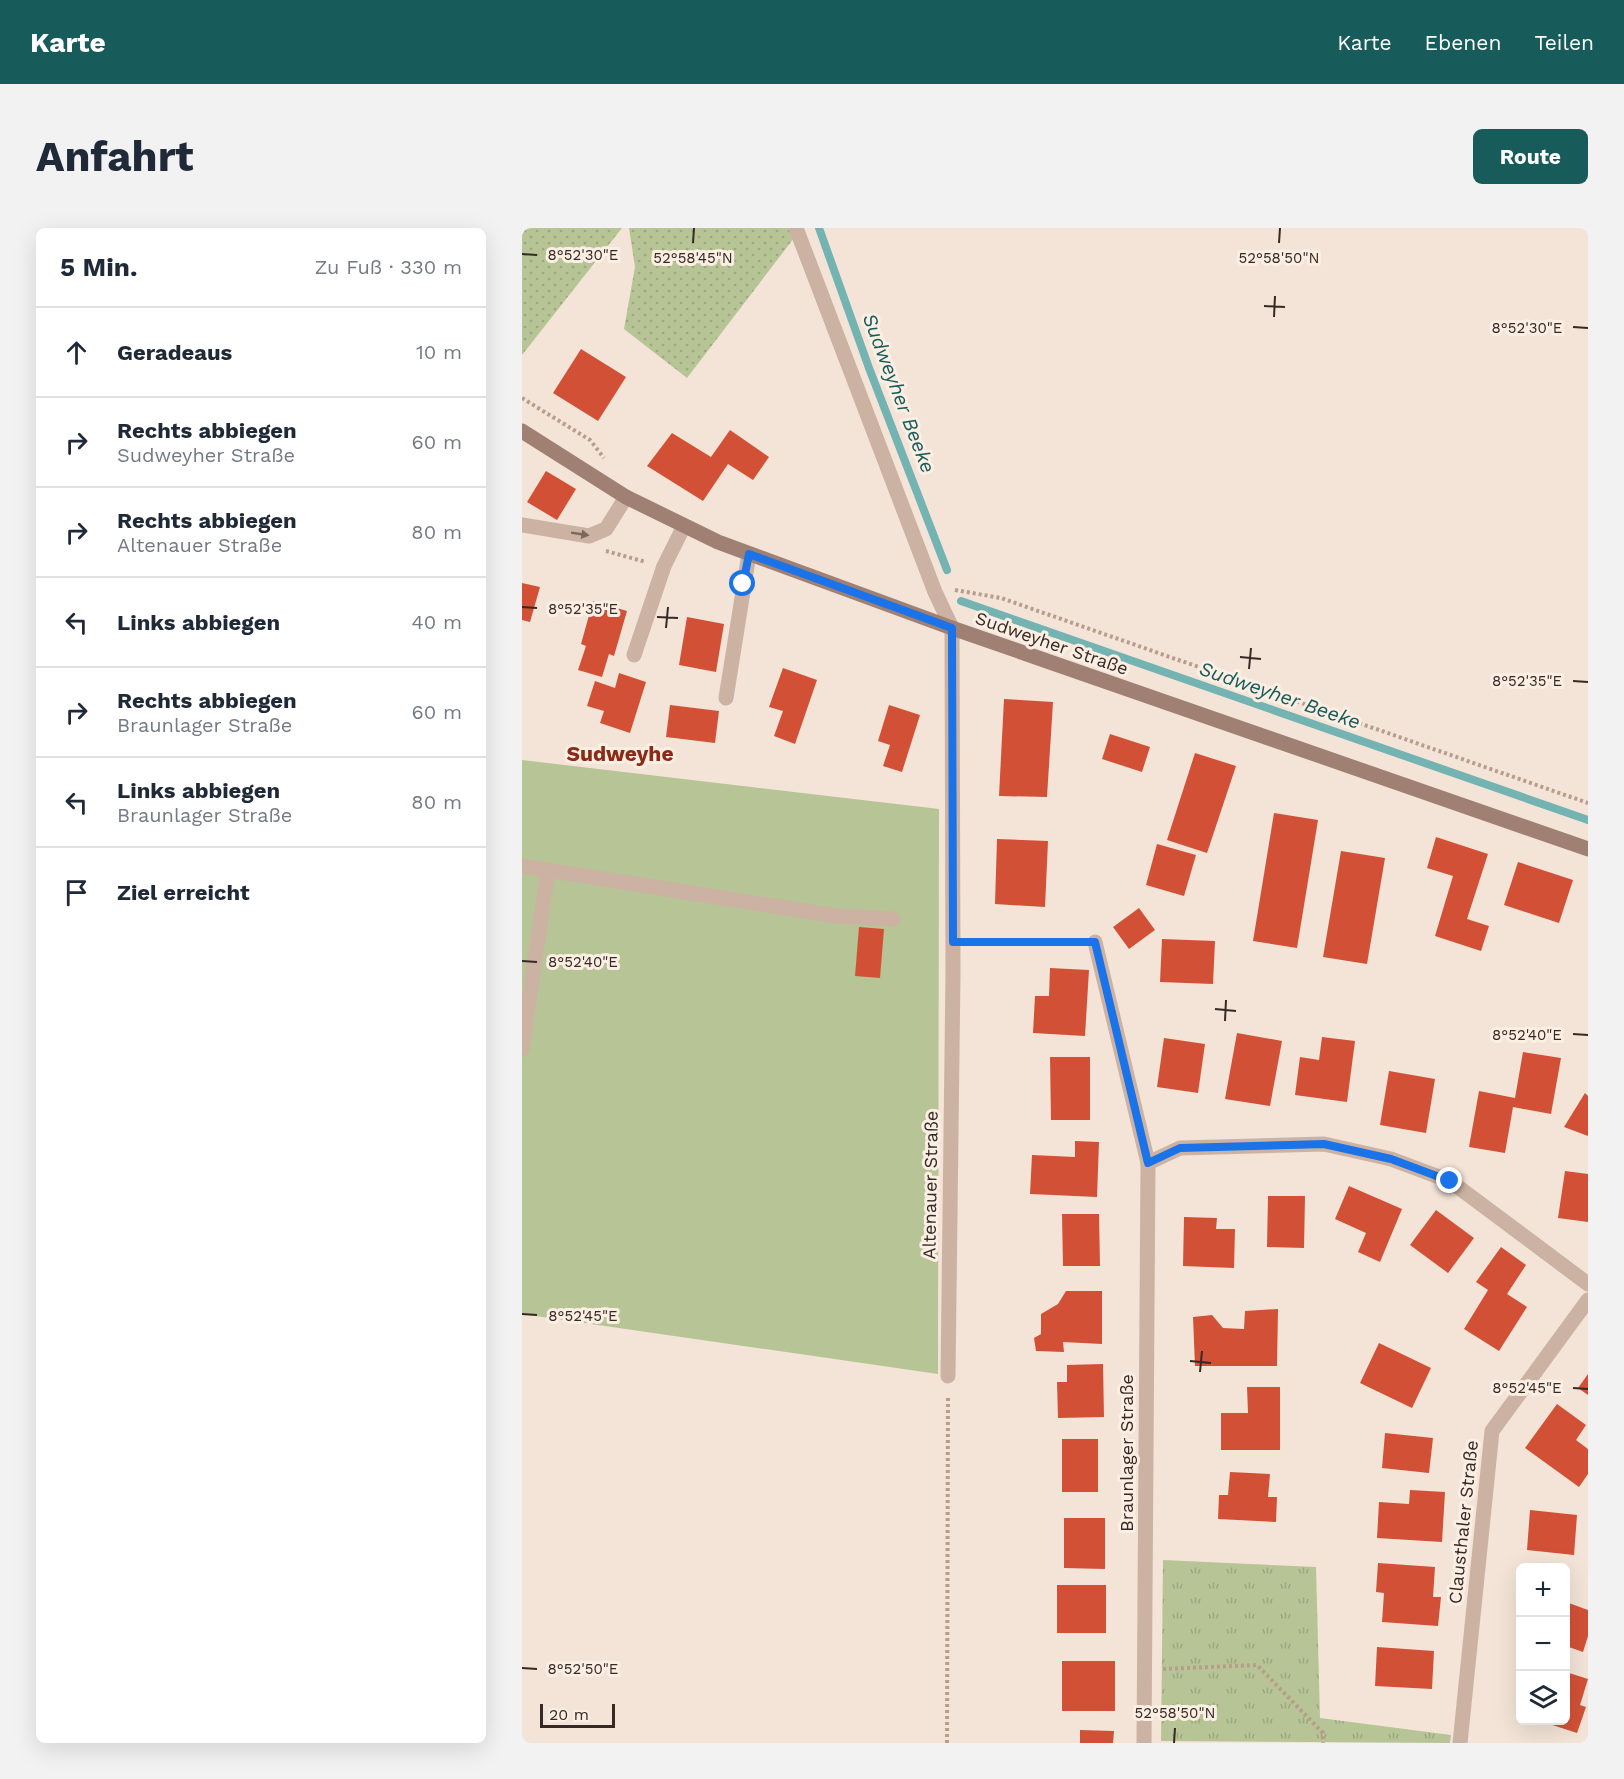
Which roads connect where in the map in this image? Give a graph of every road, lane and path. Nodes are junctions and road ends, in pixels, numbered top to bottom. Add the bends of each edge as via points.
1 (796, 228) edge
2 (522, 398) edge
3 (522, 431) edge
4 (610, 466) dead end
5 (626, 497) junction
6 (522, 525) edge
7 (684, 526) junction
8 (590, 536) junction
9 (749, 554) junction
10 (664, 566) junction
11 (935, 592) junction
12 (952, 628) junction
13 (634, 655) dead end
14 (726, 698) dead end
15 (1588, 804) edge
16 (1588, 849) edge
17 (522, 866) edge
18 (548, 870) junction
19 (893, 919) dead end
20 (953, 942) junction
21 (1095, 942) joint
22 (522, 1049) edge
23 (1148, 1163) junction
24 (1588, 1284) edge
25 (1588, 1300) edge
26 (948, 1376) joint
27 (1144, 1670) junction
28 (947, 1743) edge
29 (1144, 1743) edge
30 (1323, 1743) edge
31 (1460, 1743) edge

1 - 11 street
2 - 4 path via 590,440
3 - 5 main road, Sudweyher Straße
5 - 7 main road, Sudweyher Straße
5 - 8 street via 606,529
6 -> 8 street
7 - 9 main road, Sudweyher Straße
7 - 10 street
8 - 10 path via 600,550
9 - 12 main road, Sudweyher Straße
9 - 14 street
10 - 13 street
11 - 12 street
11 - 15 path via 952,589 1001,598
12 - 16 main road, Sudweyher Straße
12 - 20 street, Altenauer Straße
17 - 18 street
18 - 19 street via 836,916
18 - 22 street
20 - 21 path
20 - 26 street, Altenauer Straße
21 - 23 street, Braunlager Straße
23 - 24 street via 1180,1148 1324,1144 1391,1159 1450,1181
23 - 27 street, Braunlager Straße
25 - 31 street, Clausthaler Straße via 1492,1431
26 - 28 path
27 - 29 street, Braunlager Straße
27 - 30 path via 1257,1665 1323,1733

